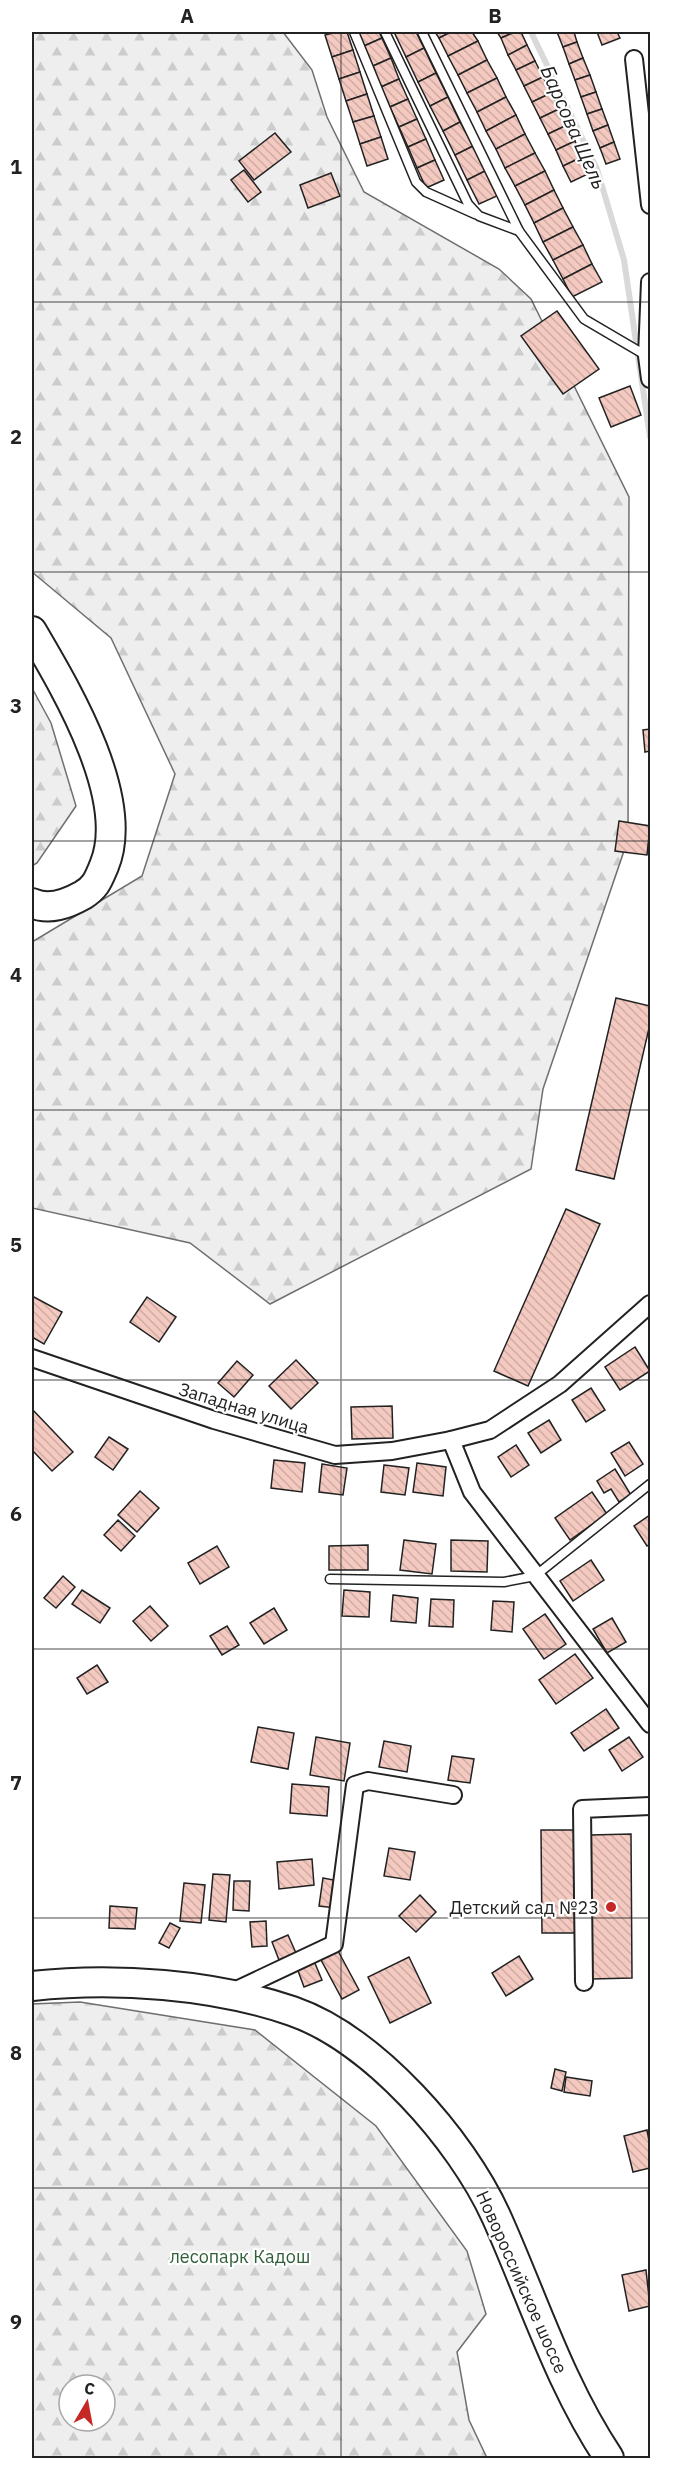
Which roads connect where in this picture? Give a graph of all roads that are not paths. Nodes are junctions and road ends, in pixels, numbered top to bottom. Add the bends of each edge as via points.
1 (354, 32) edge
2 (385, 32) edge
3 (422, 32) edge
4 (634, 59) dead end
5 (651, 206) edge
6 (479, 216) junction
7 (519, 231) junction
8 (651, 282) edge
9 (647, 356) junction
10 (651, 379) edge
11 (32, 631) edge
12 (32, 903) edge
13 (651, 1304) edge
14 (32, 1358) edge
15 (451, 1440) junction
16 (651, 1484) edge
17 (535, 1576) junction
18 (330, 1578) dead end
19 (651, 1724) edge
20 (453, 1795) dead end
21 (651, 1806) edge
22 (584, 1982) dead end
23 (32, 1986) edge
24 (229, 1994) junction
25 (609, 2458) edge

1 - 6 lane via 416,182 426,192
2 - 6 lane via 468,204
3 - 7 lane
4 - 5 street
6 - 7 lane
7 - 9 lane via 584,318
8 - 9 street
9 - 10 street
11 - 12 highway via 88,738 111,807 109,855 94,888 69,903 42,908
13 - 15 street, Западная улица via 560,1384 490,1430
14 - 15 street, Западная улица via 213,1420 335,1455
15 - 17 street via 472,1492
16 - 17 lane
17 - 18 lane via 504,1582
17 - 19 street
20 - 24 street via 368,1781 355,1785 334,1944
21 - 22 street via 582,1809
23 - 24 highway, Новороссийское шоссе via 130,1983
24 - 25 highway, Новороссийское шоссе via 294,2012 351,2042 400,2084 445,2135 471,2170 495,2214 551,2353

